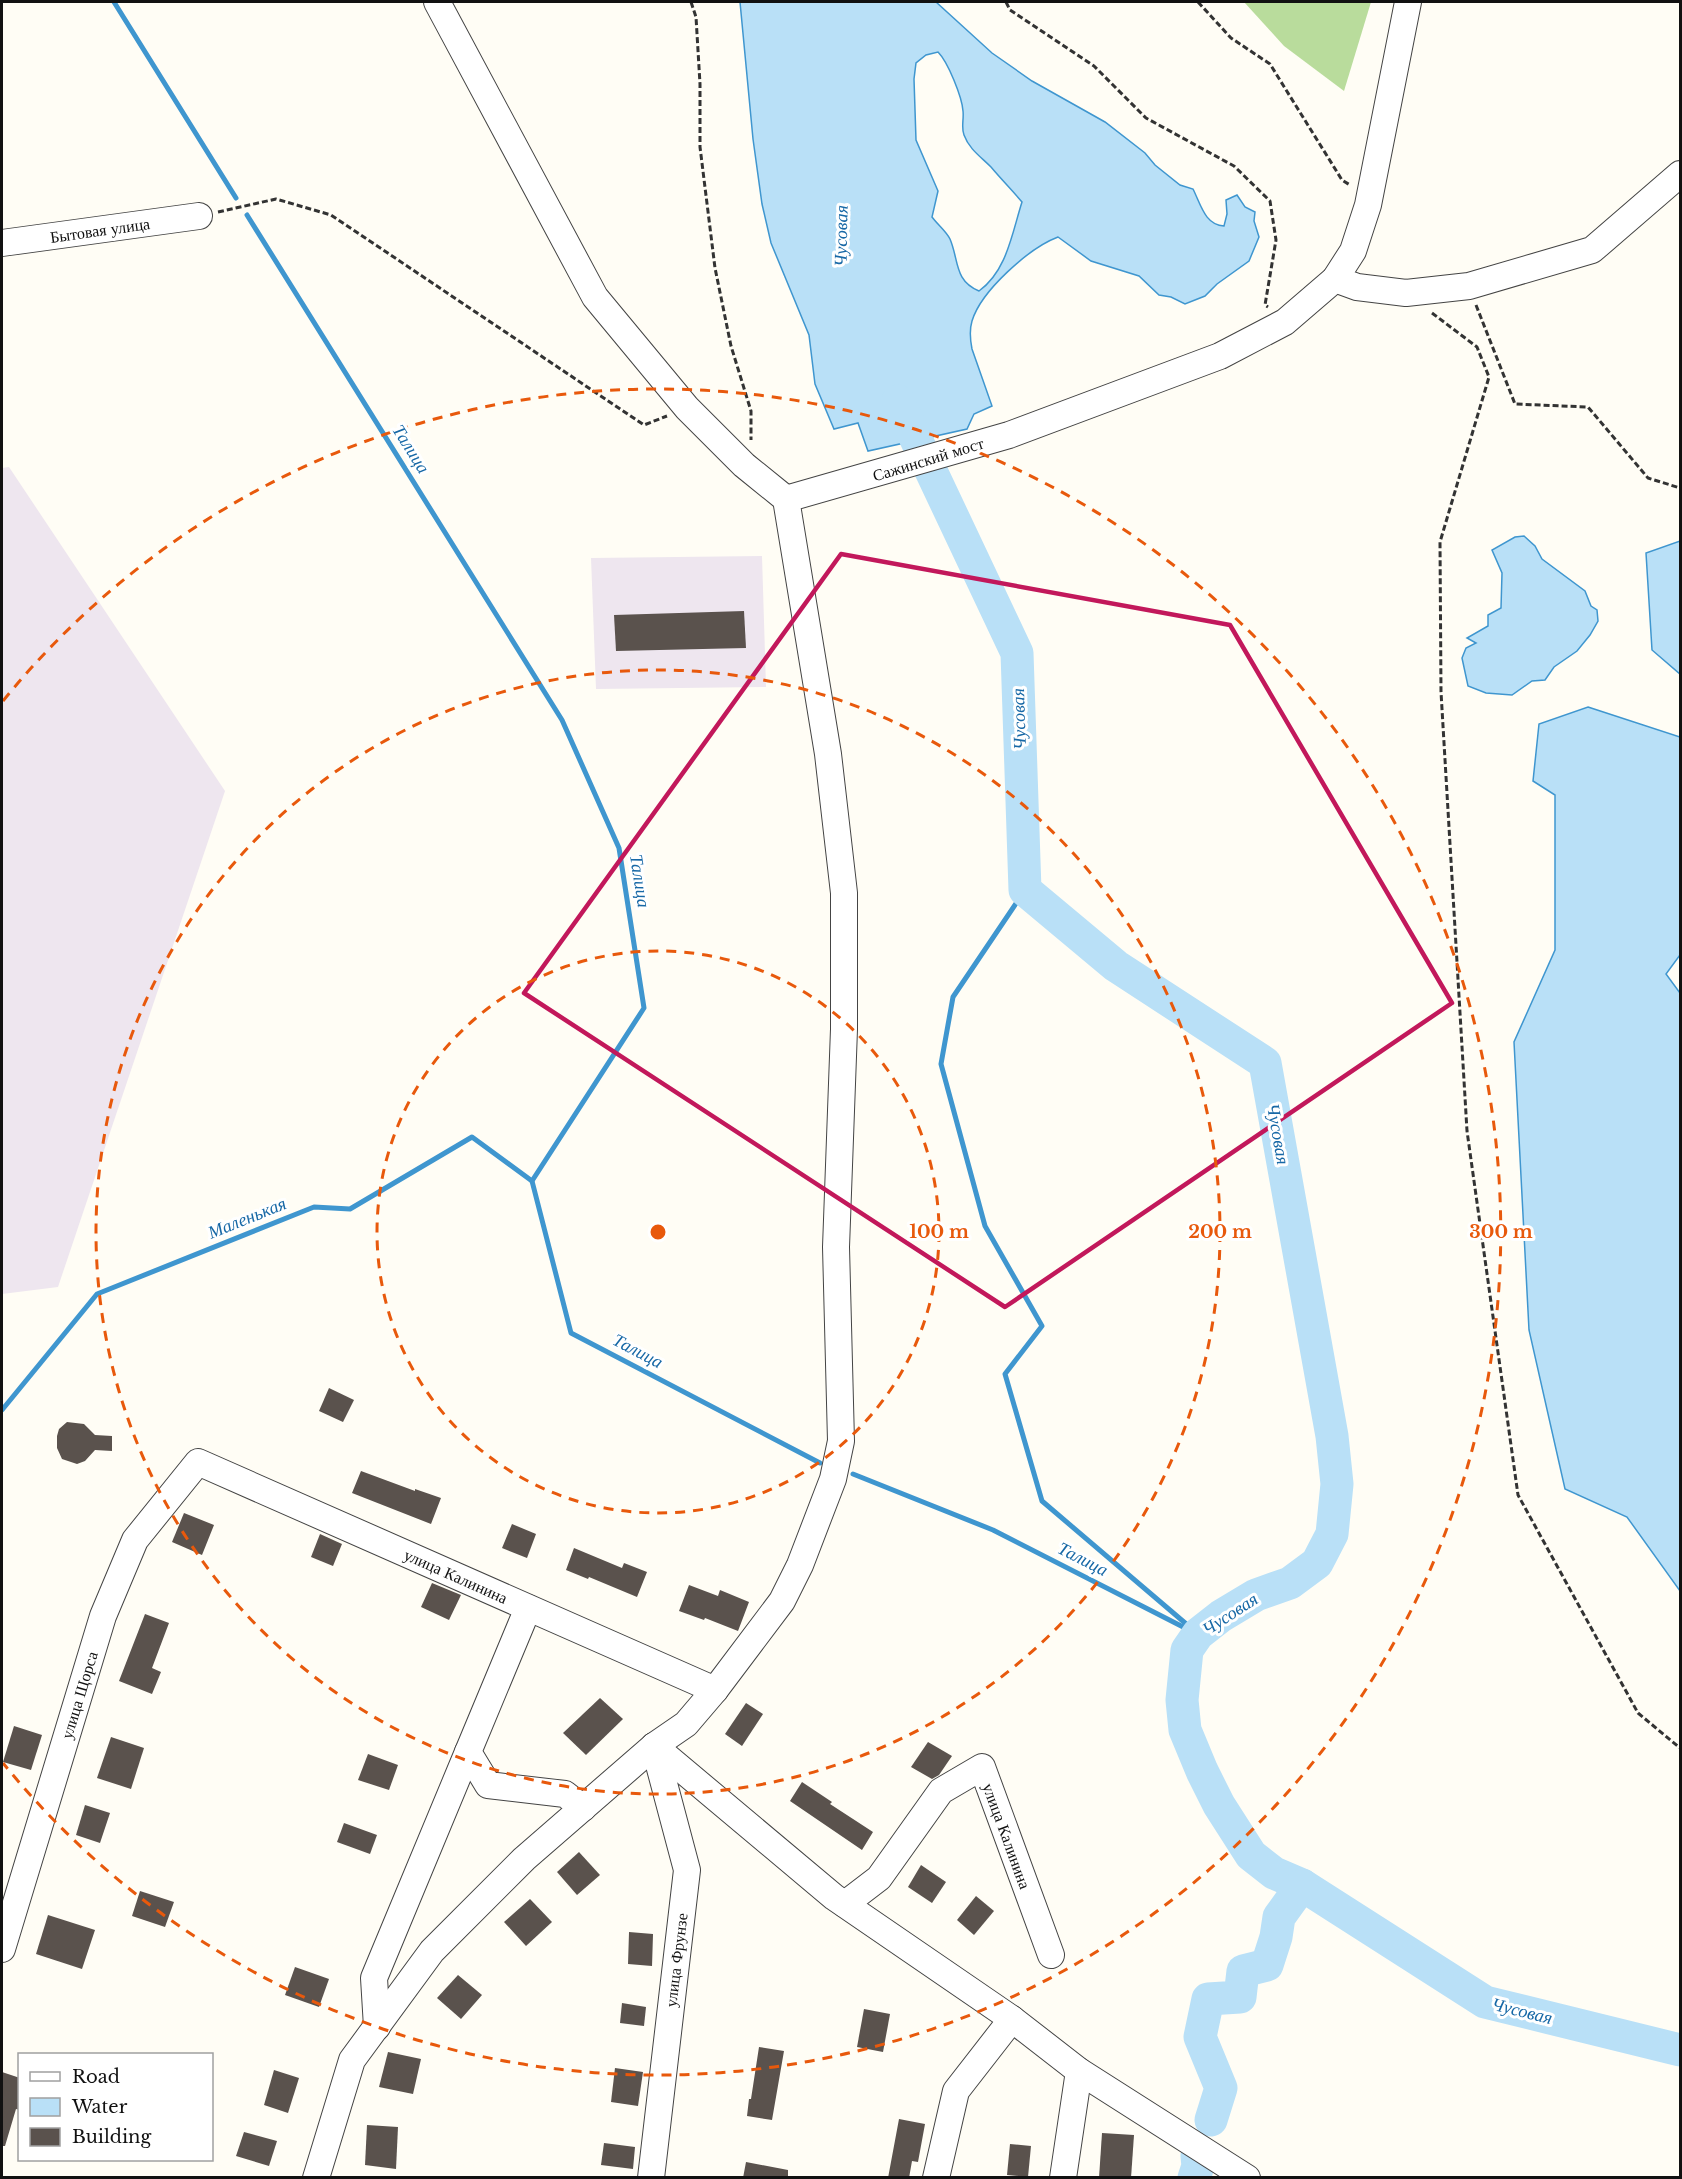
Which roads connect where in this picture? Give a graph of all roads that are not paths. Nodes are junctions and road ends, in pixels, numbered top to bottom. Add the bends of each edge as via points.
1 (437, 2) edge
2 (1408, 2) edge
3 (1680, 174) edge
4 (199, 216) road end
5 (2, 243) edge
6 (1335, 279) junction
7 (786, 499) junction
8 (198, 1462) joint
9 (528, 1608) junction
10 (715, 1690) junction
11 (654, 1746) junction
12 (468, 1752) junction
13 (489, 1785) junction
14 (447, 1803) junction
15 (583, 1808) junction
16 (845, 1905) junction
17 (2, 1949) edge
18 (1051, 1955) dead end
19 (1012, 2019) junction
20 (377, 2027) junction
21 (1079, 2071) junction
22 (316, 2178) edge
23 (651, 2178) edge
24 (936, 2178) edge
25 (1063, 2178) edge
26 (1247, 2178) edge

1 - 7 street via 595,297 687,408 744,465
2 - 6 street, Сажинский мост via 1370,196 1353,251
3 - 6 street via 1592,250 1469,286 1406,293 1357,287
4 - 5 street, Бытовая улица
6 - 7 street, Сажинский мост via 1285,322 1220,356 1009,435
7 - 10 street via 828,754 844,893 844,1029 836,1247 840,1441 833,1479 801,1565 782,1601
8 - 9 street, улица Калинина
8 - 17 street, улица Щорса via 135,1540 103,1616
9 - 10 street, улица Калинина
9 - 12 street
10 - 11 street via 686,1724
11 - 15 street
11 - 16 street
11 - 23 street, улица Фрунзе via 687,1870
12 - 13 street
12 - 14 street
13 - 14 street
13 - 15 street via 565,1794
14 - 20 street via 374,1978
15 - 20 street via 524,1859 432,1951
16 - 18 street, улица Калинина via 879,1878 941,1791 982,1767
16 - 19 street
19 - 21 street
19 - 24 street via 956,2091
20 - 22 street via 352,2060
21 - 25 street
21 - 26 street

